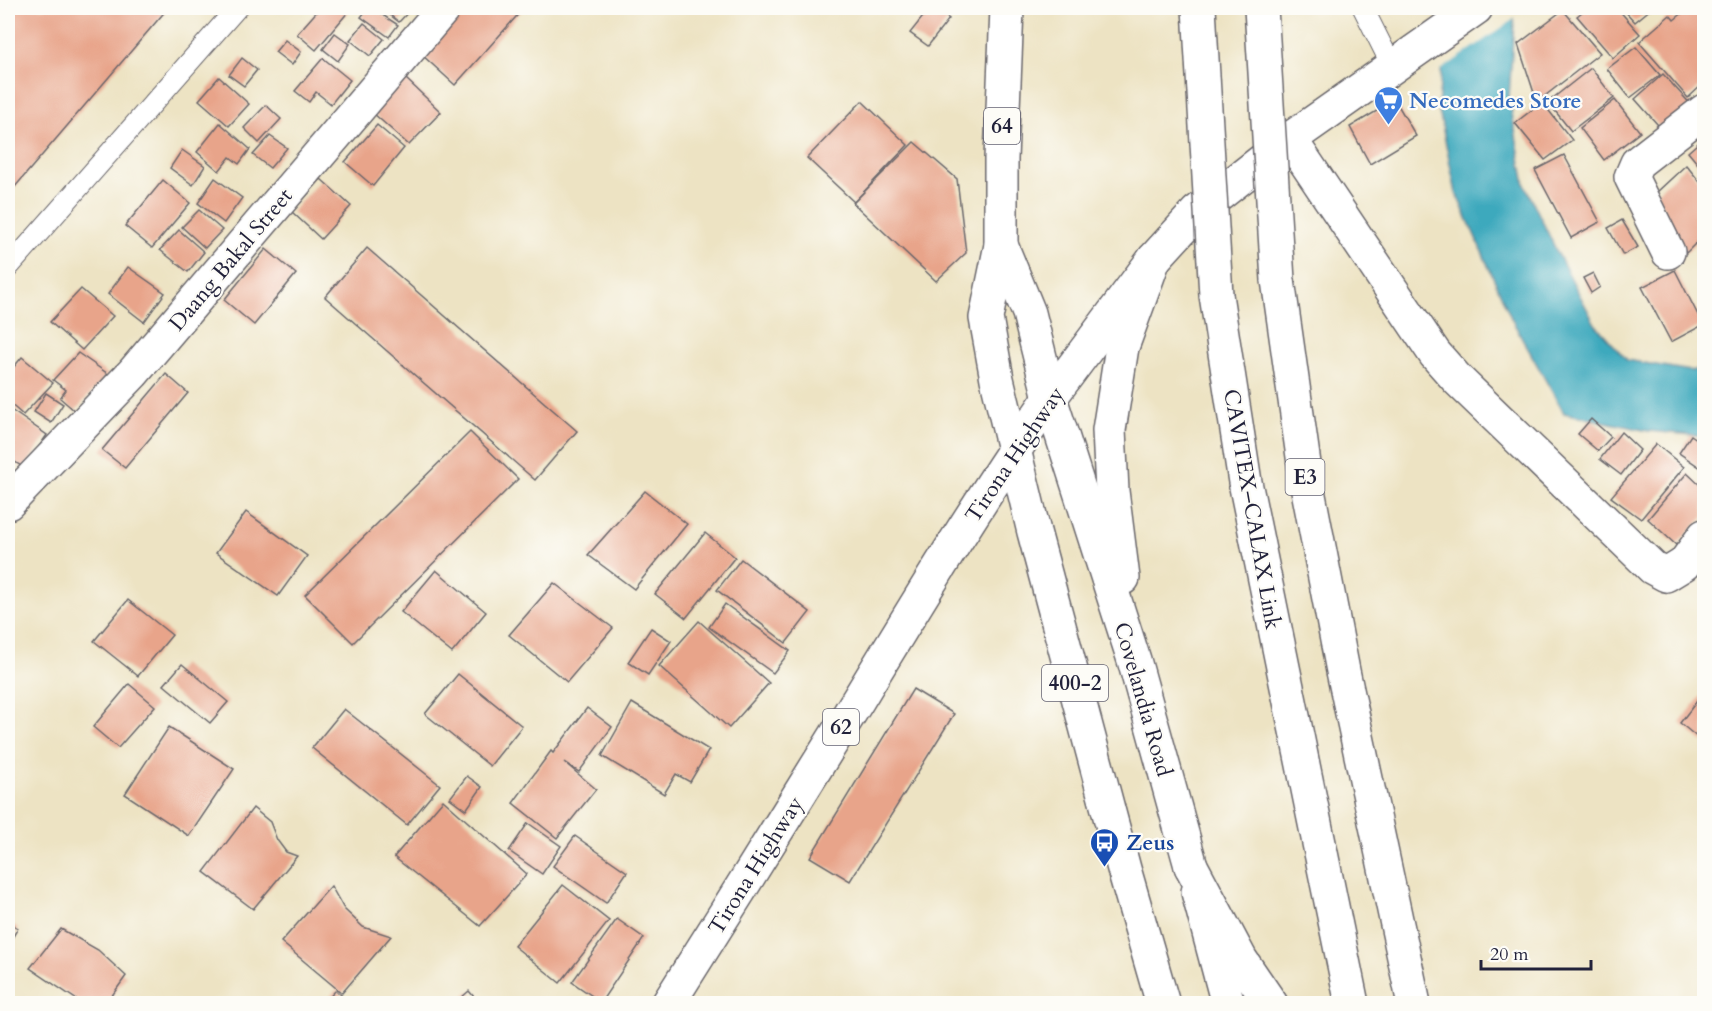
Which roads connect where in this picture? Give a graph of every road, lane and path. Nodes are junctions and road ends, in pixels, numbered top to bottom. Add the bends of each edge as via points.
1 (237, 8) edge
2 (444, 8) edge
3 (1007, 8) edge
4 (1199, 8) edge
5 (1261, 8) edge
6 (1363, 8) edge
7 (1476, 8) edge
8 (1398, 62) junction
9 (1704, 111) edge
10 (1290, 139) junction
11 (1001, 245) junction
12 (1668, 252) dead end
13 (1154, 259) junction
14 (8, 268) edge
15 (1050, 398) junction
16 (1014, 450) junction
17 (8, 502) edge
18 (1704, 536) edge
19 (1134, 660) junction
20 (1191, 866) junction
21 (668, 1004) edge
22 (1163, 1004) edge
23 (1228, 1004) edge
24 (1271, 1004) edge
25 (1352, 1004) edge
26 (1414, 1004) edge

1 - 14 lane
2 - 17 main road, Daang Bakal Street via 132,373
3 - 11 main road, 64
4 - 25 main road, CAVITEX–CALAX Link, bridge via 1216,295 1245,482
5 - 26 main road, E3, bridge via 1278,280 1306,485
6 - 8 lane
7 - 8 main road, Tirona Highway / 62
8 - 10 main road, Tirona Highway / 62
9 - 12 main road via 1637,163 1631,177
10 - 13 main road, Tirona Highway / 62 via 1197,212
10 - 18 main road via 1435,354 1653,568 1666,574 1684,564
11 - 15 main road, 64 via 1029,313
11 - 16 main road, 64 via 986,318
13 - 15 main road, Tirona Highway / 62
13 - 19 main road, 400-2 via 1122,347 1109,430 1112,491
15 - 16 main road, Tirona Highway / 62
15 - 19 main road, Covelandia Road / 400-2
16 - 21 main road, Tirona Highway / 62
16 - 22 main road, 400-2
19 - 20 main road, Covelandia Road / 400-2
20 - 23 main road, Covelandia Road / 400-2
20 - 24 main road via 1241,960

